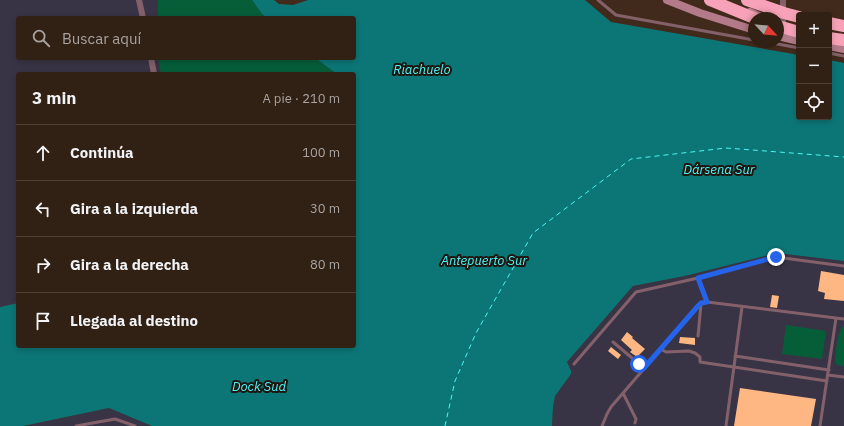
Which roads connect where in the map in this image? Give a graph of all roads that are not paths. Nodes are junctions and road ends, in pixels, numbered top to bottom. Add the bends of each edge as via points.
1 (139, 0) edge
2 (598, 0) edge
3 (669, 0) edge
4 (710, 0) edge
5 (721, 0) edge
6 (747, 0) edge
7 (783, 0) edge
8 (750, 12) edge
9 (782, 12) edge
10 (143, 16) edge
11 (748, 16) edge
12 (796, 16) edge
13 (832, 24) edge
14 (844, 26) edge
15 (748, 28) edge
16 (784, 31) edge
17 (784, 32) edge
18 (796, 33) edge
19 (748, 39) edge
20 (796, 39) edge
21 (844, 40) edge
22 (784, 45) edge
23 (832, 45) edge
24 (796, 47) edge
25 (832, 47) edge
26 (832, 48) edge
27 (844, 49) edge
28 (844, 56) edge
29 (151, 60) edge
30 (154, 72) edge
31 (844, 266) edge
32 (698, 278) junction
33 (707, 302) junction
34 (701, 303) junction
35 (742, 307) junction
36 (836, 318) junction
37 (844, 319) edge
38 (698, 336) dead end
39 (613, 342) dead end
40 (661, 349) junction
41 (735, 356) junction
42 (574, 364) dead end
43 (733, 367) junction
44 (644, 368) junction
45 (829, 370) junction
46 (828, 375) junction
47 (844, 377) edge
48 (827, 381) junction
49 (623, 393) junction
50 (635, 423) dead end
51 (76, 426) edge
52 (135, 426) edge
53 (602, 426) edge
54 (726, 426) edge
55 (820, 426) edge

1 - 10 street
2 - 19 lane via 616,15
3 - 15 main road
4 - 11 highway
5 - 8 main road
6 - 12 highway, bridge
7 - 9 street
13 - 14 highway
16 - 18 highway, bridge
17 - 20 main road
21 - 23 highway
22 - 24 lane
25 - 27 main road
26 - 28 lane
29 - 30 street
31 - 32 lane via 776,257
32 - 33 lane
32 - 42 lane via 636,292
33 - 34 lane
33 - 35 lane
34 - 38 lane
34 - 40 lane
35 - 36 lane
35 - 41 lane
36 - 37 lane
36 - 45 lane
39 - 44 lane
40 - 43 lane via 666,352 689,351 700,357 700,362
40 - 44 lane
41 - 43 lane
41 - 45 lane
43 - 48 lane
43 - 54 lane
44 - 49 lane
45 - 46 lane
46 - 47 lane
46 - 48 lane
48 - 55 lane
49 - 50 lane via 636,420
49 - 53 lane via 611,407
51 - 52 lane via 115,419

